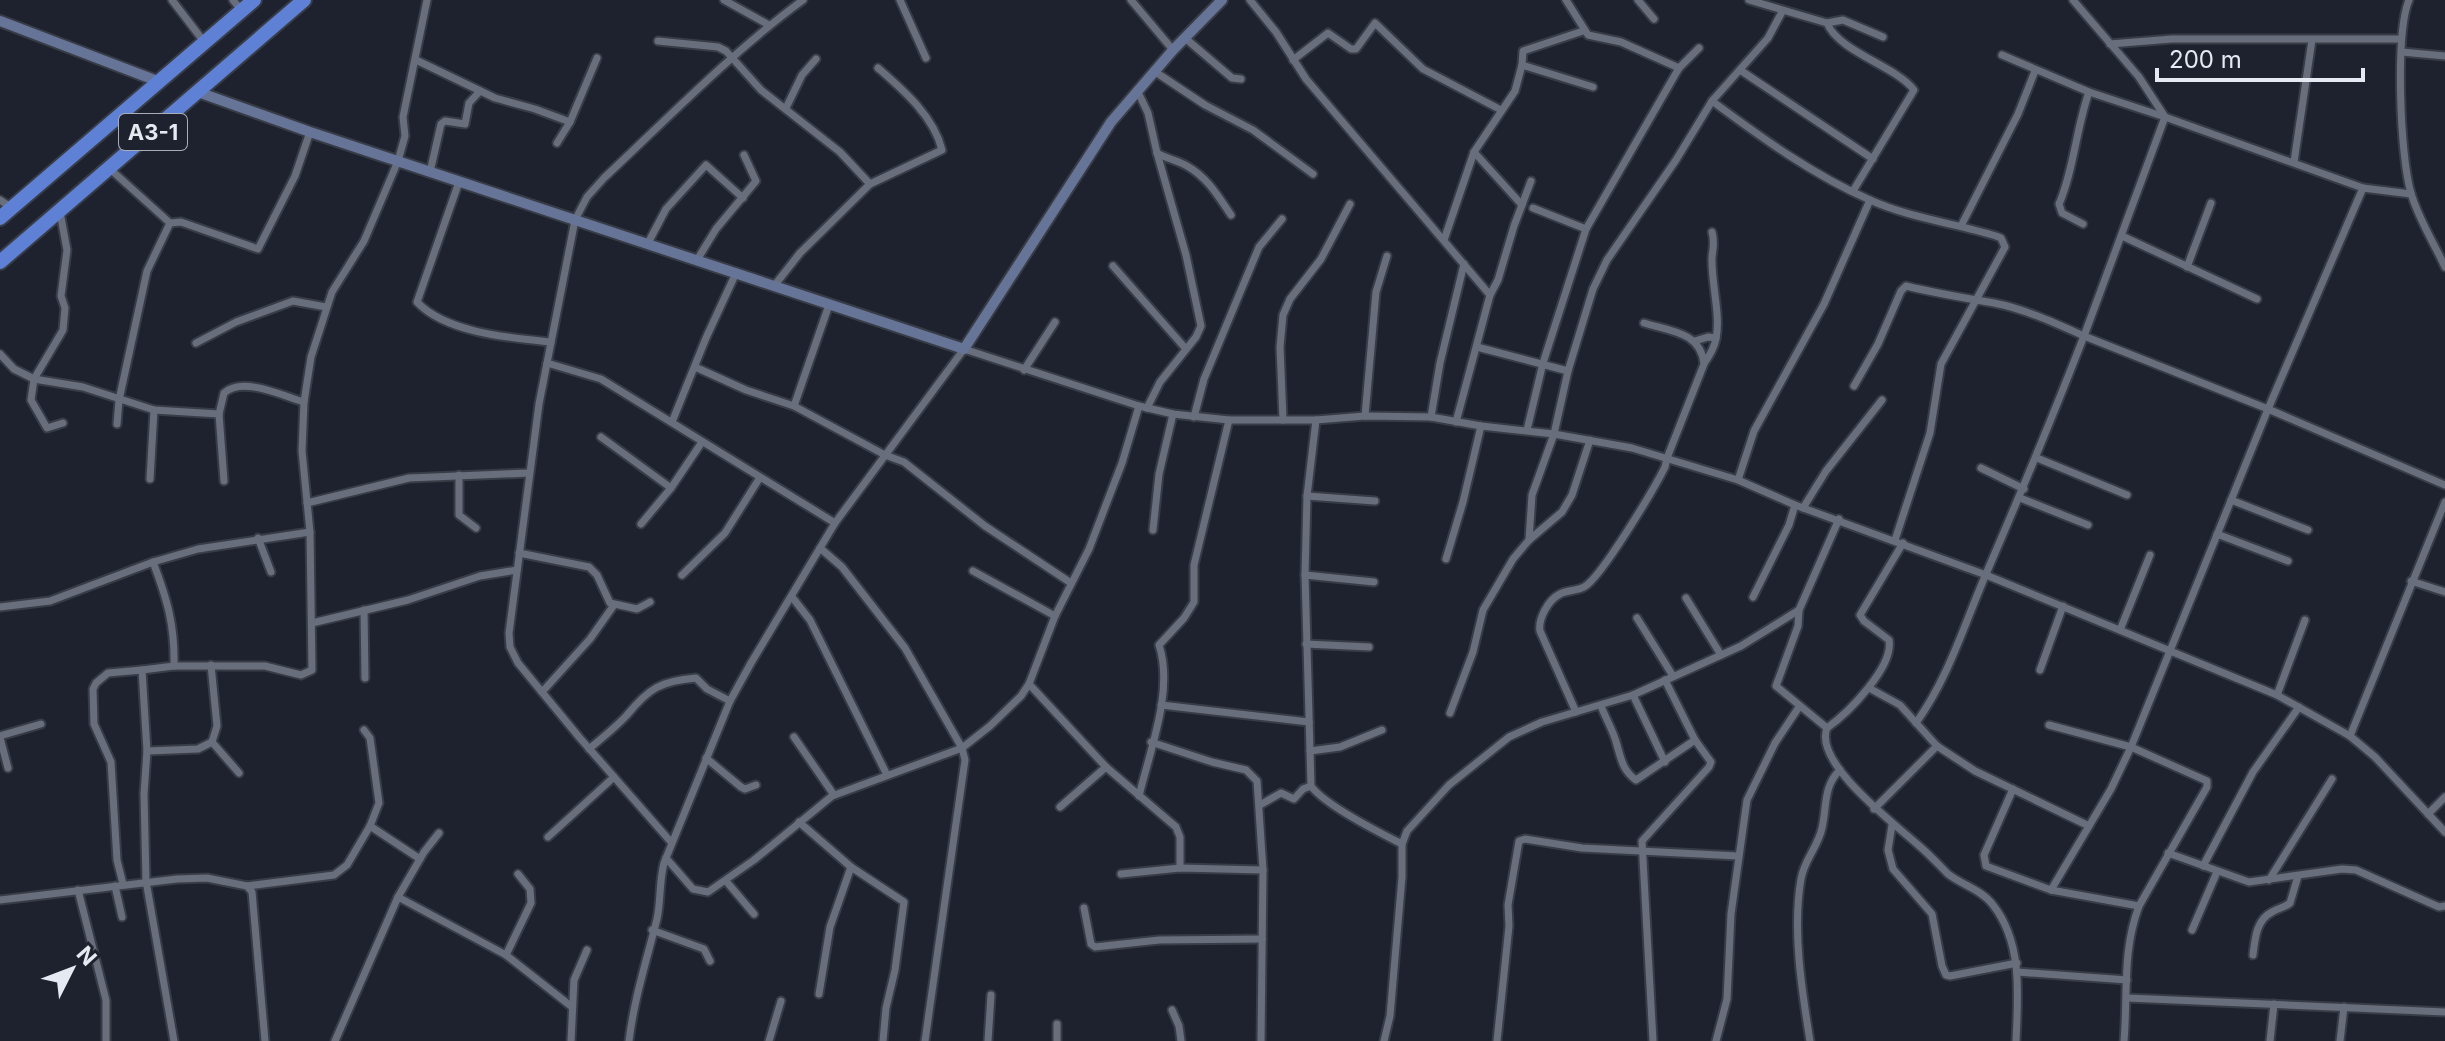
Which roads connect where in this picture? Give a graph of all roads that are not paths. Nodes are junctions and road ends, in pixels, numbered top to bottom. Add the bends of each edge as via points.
1 (172, 0) edge
2 (254, 0) edge
3 (304, 0) edge
4 (427, 0) edge
5 (724, 0) edge
6 (803, 0) edge
7 (900, 0) edge
8 (1131, 0) edge
9 (1250, 0) edge
10 (1566, 0) edge
11 (1638, 0) edge
12 (1749, 0) edge
13 (2073, 0) edge
14 (2409, 0) edge
15 (1217, 2) edge
16 (238, 5) edge
17 (1782, 12) junction
18 (1654, 19) dead end
19 (0, 21) edge
20 (1827, 23) junction
21 (769, 25) junction
22 (1583, 31) junction
23 (1883, 37) dead end
24 (1185, 38) junction
25 (2401, 39) junction
26 (2312, 40) junction
27 (658, 41) dead end
28 (205, 43) junction
29 (2110, 44) junction
30 (1699, 48) dead end
31 (1173, 50) junction
32 (2402, 52) junction
33 (2002, 55) dead end
34 (2445, 56) edge
35 (597, 58) dead end
36 (733, 58) junction
37 (926, 58) dead end
38 (816, 59) dead end
39 (416, 60) junction
40 (1293, 60) junction
41 (1522, 65) junction
42 (878, 68) dead end
43 (1679, 68) junction
44 (1740, 70) junction
45 (1154, 71) junction
46 (2035, 71) junction
47 (1241, 79) dead end
48 (160, 82) junction
49 (1593, 87) dead end
50 (1137, 90) junction
51 (480, 91) junction
52 (198, 92) junction
53 (2089, 92) junction
54 (1712, 101) junction
55 (786, 108) junction
56 (1501, 110) junction
57 (2165, 117) junction
58 (570, 122) junction
59 (310, 132) junction
60 (557, 143) dead end
61 (1474, 152) junction
62 (1157, 153) junction
63 (744, 155) dead end
64 (1873, 159) junction
65 (1168, 160) junction
66 (398, 161) junction
67 (2294, 162) junction
68 (110, 169) junction
69 (1162, 170) junction
70 (430, 172) junction
71 (1313, 174) dead end
72 (1531, 181) dead end
73 (459, 182) junction
74 (870, 184) junction
75 (2363, 188) junction
76 (1853, 191) junction
77 (2411, 194) junction
78 (743, 198) junction
79 (1870, 200) junction
80 (2211, 203) dead end
81 (1350, 204) dead end
82 (1522, 205) junction
83 (1533, 208) dead end
84 (4, 209) edge
85 (60, 212) junction
86 (1231, 215) dead end
87 (1282, 219) dead end
88 (575, 220) junction
89 (170, 223) junction
90 (2083, 224) dead end
91 (1961, 226) junction
92 (1586, 229) junction
93 (1712, 232) dead end
94 (2122, 236) junction
95 (1444, 240) junction
96 (648, 243) junction
97 (1387, 256) dead end
98 (697, 260) junction
99 (0, 262) edge
100 (1464, 264) junction
101 (1113, 266) dead end
102 (2187, 267) junction
103 (2445, 267) edge
104 (736, 273) junction
105 (774, 286) junction
106 (1490, 295) junction
107 (2257, 299) dead end
108 (1974, 302) junction
109 (829, 305) junction
110 (326, 307) junction
111 (1055, 322) dead end
112 (1644, 323) dead end
113 (2084, 336) junction
114 (1716, 338) junction
115 (1695, 341) junction
116 (551, 342) junction
117 (196, 343) dead end
118 (1477, 347) junction
119 (964, 349) junction
120 (1186, 349) junction
121 (0, 354) edge
122 (547, 363) junction
123 (1543, 363) junction
124 (1704, 364) junction
125 (695, 367) junction
126 (1024, 370) junction
127 (1568, 371) junction
128 (34, 379) junction
129 (1854, 386) dead end
130 (119, 400) junction
131 (1882, 400) dead end
132 (304, 402) junction
133 (794, 406) junction
134 (1143, 407) junction
135 (2268, 409) junction
136 (154, 410) junction
137 (219, 414) junction
138 (1173, 414) junction
139 (1365, 416) junction
140 (1194, 417) junction
141 (1431, 417) junction
142 (1229, 420) junction
143 (1283, 420) junction
144 (1316, 420) junction
145 (672, 422) junction
146 (1456, 422) junction
147 (63, 423) dead end
148 (117, 424) dead end
149 (1481, 426) junction
150 (1527, 430) junction
151 (1554, 434) junction
152 (601, 437) dead end
153 (1590, 440) junction
154 (702, 442) junction
155 (885, 455) junction
156 (1667, 458) junction
157 (2037, 458) junction
158 (1981, 468) dead end
159 (529, 473) junction
160 (459, 475) junction
161 (150, 479) dead end
162 (759, 479) junction
163 (1738, 480) junction
164 (224, 481) dead end
165 (2445, 485) edge
166 (671, 488) junction
167 (2024, 489) junction
168 (2127, 495) dead end
169 (1307, 496) junction
170 (2020, 498) junction
171 (2231, 500) junction
172 (1375, 501) dead end
173 (2445, 502) edge
174 (307, 503) junction
175 (1799, 506) junction
176 (1839, 519) junction
177 (835, 523) junction
178 (641, 524) dead end
179 (2088, 525) dead end
180 (476, 528) dead end
181 (1153, 530) dead end
182 (2308, 530) dead end
183 (310, 532) junction
184 (2217, 534) junction
185 (258, 538) junction
186 (1529, 540) junction
187 (1899, 541) junction
188 (820, 548) junction
189 (519, 553) junction
190 (2150, 555) dead end
191 (1446, 559) dead end
192 (2288, 561) dead end
193 (153, 562) junction
194 (517, 570) junction
195 (973, 571) dead end
196 (271, 572) dead end
197 (682, 575) dead end
198 (1305, 575) junction
199 (1986, 575) junction
200 (2411, 581) junction
201 (1374, 582) dead end
202 (1071, 583) junction
203 (2445, 592) edge
204 (792, 597) junction
205 (1753, 597) dead end
206 (1686, 598) dead end
207 (650, 602) dead end
208 (614, 605) junction
209 (2063, 606) junction
210 (0, 607) edge
211 (364, 610) junction
212 (1799, 610) junction
213 (1055, 616) junction
214 (1637, 618) dead end
215 (2305, 620) dead end
216 (312, 623) junction
217 (2120, 630) junction
218 (1306, 644) junction
219 (1369, 647) dead end
220 (2168, 650) junction
221 (1721, 655) junction
222 (211, 665) junction
223 (174, 666) junction
224 (142, 670) junction
225 (2040, 670) dead end
226 (365, 678) dead end
227 (1669, 678) junction
228 (1029, 684) junction
229 (1869, 688) junction
230 (542, 692) junction
231 (1633, 695) junction
232 (2277, 695) junction
233 (730, 701) junction
234 (1161, 705) junction
235 (1601, 706) junction
236 (1799, 707) junction
237 (2299, 707) junction
238 (1576, 712) junction
239 (1450, 713) dead end
240 (1309, 722) junction
241 (1916, 723) junction
242 (41, 724) dead end
243 (2049, 725) dead end
244 (1827, 728) junction
245 (364, 730) dead end
246 (1382, 730) dead end
247 (2350, 736) junction
248 (0, 737) edge
249 (794, 737) dead end
250 (1695, 740) junction
251 (212, 742) junction
252 (1151, 742) junction
253 (1937, 746) junction
254 (2131, 747) junction
255 (962, 748) junction
256 (589, 749) junction
257 (147, 751) junction
258 (1310, 751) junction
259 (706, 758) junction
260 (1665, 762) junction
261 (1106, 767) junction
262 (8, 768) dead end
263 (1840, 770) junction
264 (239, 773) dead end
265 (887, 775) junction
266 (614, 777) junction
267 (2332, 779) dead end
268 (756, 785) dead end
269 (1311, 786) junction
270 (2013, 789) junction
271 (834, 795) junction
272 (1139, 796) junction
273 (2445, 797) edge
274 (1260, 805) junction
275 (1060, 807) dead end
276 (1874, 809) junction
277 (2428, 814) junction
278 (799, 822) junction
279 (1892, 825) junction
280 (370, 826) junction
281 (2089, 826) junction
282 (2445, 832) edge
283 (439, 833) dead end
284 (548, 837) dead end
285 (671, 842) junction
286 (1402, 844) junction
287 (1641, 851) junction
288 (2168, 853) junction
289 (1738, 856) junction
290 (666, 858) junction
291 (420, 859) junction
292 (2203, 866) junction
293 (851, 867) junction
294 (1180, 868) junction
295 (1263, 870) junction
296 (2217, 872) junction
297 (518, 874) dead end
298 (1121, 874) dead end
299 (2298, 876) junction
300 (2269, 880) junction
301 (146, 881) junction
302 (726, 881) junction
303 (119, 885) junction
304 (247, 886) junction
305 (78, 890) junction
306 (2051, 890) junction
307 (398, 897) junction
308 (0, 900) edge
309 (2139, 906) junction
310 (2444, 907) edge
311 (1084, 908) dead end
312 (754, 914) dead end
313 (122, 917) dead end
314 (652, 930) junction
315 (2192, 930) dead end
316 (1262, 939) junction
317 (587, 950) dead end
318 (506, 955) junction
319 (2253, 955) dead end
320 (710, 961) dead end
321 (2017, 963) junction
322 (2017, 972) junction
323 (2127, 980) junction
324 (819, 994) dead end
325 (991, 995) dead end
326 (2128, 998) junction
327 (781, 1001) dead end
328 (2274, 1004) junction
329 (572, 1007) junction
330 (2344, 1007) junction
331 (1172, 1010) dead end
332 (2445, 1012) edge
333 (1057, 1024) dead end
334 (106, 1041) edge
335 (174, 1041) edge
336 (265, 1041) edge
337 (335, 1041) edge
338 (571, 1041) edge
339 (629, 1041) edge
340 (769, 1041) edge
341 (883, 1041) edge
342 (925, 1041) edge
343 (988, 1041) edge
344 (1057, 1041) edge
345 (1181, 1041) edge
346 (1261, 1041) edge
347 (1384, 1041) edge
348 (1497, 1041) edge
349 (1653, 1041) edge
350 (1716, 1041) edge
351 (1810, 1041) edge
352 (2016, 1041) edge
353 (2124, 1041) edge
354 (2270, 1041) edge
355 (2340, 1041) edge

1 - 28 street
2 - 16 highway, A3-1
3 - 52 highway, A3-1
4 - 39 street
5 - 21 street
6 - 21 street
7 - 37 street
8 - 31 street
9 - 40 street
10 - 22 street
11 - 18 street
12 - 17 street
13 - 29 street
14 - 25 street
15 - 24 main road
16 - 28 highway, A3-1
17 - 20 street
17 - 44 street
19 - 48 main road
20 - 23 street via 1843,20
20 - 64 street via 1832,32 1914,90
21 - 36 street
22 - 41 street via 1527,49
22 - 43 street
24 - 31 main road
24 - 47 street via 1232,78
25 - 26 street
25 - 32 street
26 - 29 street
26 - 67 street
27 - 36 street via 718,47
28 - 48 highway, A3-1
29 - 57 street
30 - 43 street
31 - 45 main road
32 - 34 street
32 - 77 street via 2403,149
33 - 46 street
35 - 58 street
36 - 55 street via 761,90
36 - 88 street via 595,187
38 - 55 street
39 - 51 street
39 - 66 street
40 - 56 street via 1328,33 1354,50 1375,23 1423,69
40 - 95 street
41 - 49 street
41 - 56 street via 1515,91
42 - 74 street via 916,105 942,150
43 - 92 street
44 - 54 street
44 - 64 street
45 - 50 main road
45 - 71 street via 1253,130
46 - 53 street
46 - 91 street
48 - 84 highway, A3-1
50 - 62 street
50 - 119 main road
51 - 58 street
51 - 70 street via 469,103 465,124 441,124
52 - 59 main road
52 - 68 highway, A3-1
53 - 57 street
53 - 90 street via 2059,204 2062,213
54 - 76 street via 1781,151
54 - 127 street via 1607,260
55 - 74 street via 832,144
56 - 61 street
57 - 67 street
57 - 94 street
58 - 60 street
59 - 66 main road
59 - 89 street via 295,176 258,249 181,222
61 - 82 street
61 - 95 street
62 - 65 street
62 - 69 street
63 - 78 street via 756,181
64 - 76 street
65 - 69 street
65 - 86 street via 1185,164 1209,182
66 - 70 main road
66 - 110 street via 364,241
67 - 75 street
68 - 85 highway, A3-1
68 - 89 street
69 - 120 street via 1200,318 1200,332
70 - 73 main road
72 - 82 street
73 - 88 main road
73 - 116 street via 417,302 438,317 491,336
74 - 105 street
75 - 77 street
75 - 135 street
76 - 79 street
77 - 103 street
78 - 96 street via 706,165 666,209
78 - 98 street
79 - 91 street
79 - 163 street via 1824,304 1754,431
80 - 102 street
81 - 143 street via 1283,315
82 - 106 street
83 - 92 street
85 - 99 highway, A3-1
85 - 128 street via 67,250 63,330
87 - 140 street via 1259,247 1204,379
88 - 96 main road
88 - 116 street
89 - 130 street via 147,271
91 - 108 street via 2001,238 2005,247
92 - 123 street
93 - 114 street
94 - 102 street
94 - 113 street
95 - 100 street
96 - 98 main road
97 - 139 street via 1376,292
98 - 104 main road
100 - 106 street
100 - 141 street
101 - 120 street
102 - 107 street
104 - 105 main road
104 - 125 street
105 - 109 main road
106 - 118 street
108 - 113 street via 1995,303
108 - 129 street via 1902,288
108 - 187 street via 1941,364 1930,433
109 - 119 main road
109 - 133 street
110 - 117 street via 293,301
110 - 132 street
111 - 126 street
112 - 115 street
113 - 135 street
113 - 157 street
114 - 115 street
114 - 124 street
115 - 124 street
116 - 122 street
118 - 123 street
118 - 146 street
119 - 126 street
119 - 155 street
120 - 134 street
121 - 128 street
122 - 145 street via 601,379
122 - 159 street
123 - 127 street
123 - 150 street
124 - 156 street
125 - 133 street
125 - 145 street
126 - 134 street
127 - 151 street
128 - 130 street
128 - 147 street via 31,400 44,425 50,429
130 - 136 street
130 - 148 street
131 - 175 street
132 - 137 street via 237,386 224,393
132 - 174 street
133 - 155 street
134 - 138 street
134 - 202 street
135 - 165 street
135 - 171 street
136 - 137 street
136 - 161 street
137 - 164 street
138 - 140 street
138 - 181 street
139 - 141 street
139 - 144 street
140 - 142 street
141 - 146 street
142 - 143 street
142 - 234 street via 1194,565 1194,602 1159,645 1165,670
143 - 144 street
144 - 169 street
145 - 154 street
146 - 149 street
149 - 150 street
149 - 191 street
150 - 151 street
151 - 153 street
151 - 186 street via 1532,495
152 - 166 street
153 - 156 street
153 - 186 street via 1562,512
154 - 162 street
154 - 166 street
155 - 177 street
155 - 202 street via 904,462 985,526
156 - 163 street
156 - 238 street via 1610,558 1586,586 1552,601 1539,621
157 - 167 street
157 - 168 street
158 - 167 street
159 - 160 street
159 - 189 street
160 - 174 street via 409,478
160 - 180 street via 459,515
162 - 177 street
162 - 197 street via 725,533
163 - 175 street
166 - 178 street
167 - 170 street
169 - 172 street
169 - 198 street
170 - 179 street
170 - 199 street
171 - 182 street
171 - 184 street
173 - 200 street
174 - 183 street
175 - 176 street
175 - 205 street
176 - 187 street
176 - 212 street
177 - 188 street
183 - 185 street
183 - 216 street
184 - 192 street
184 - 220 street
185 - 193 street
185 - 196 street
186 - 239 street via 1504,570 1483,610
187 - 199 street
187 - 229 street via 1860,615 1891,644
188 - 204 street
188 - 255 street via 842,567 905,648
189 - 194 street
189 - 208 street via 589,567
190 - 217 street
193 - 210 street via 50,601
193 - 223 street via 171,610
194 - 211 street
194 - 230 street via 510,647
195 - 213 street
198 - 201 street
198 - 218 street
199 - 209 street
199 - 241 street via 1948,671
200 - 203 street
200 - 247 street
202 - 213 street
204 - 233 street
204 - 265 street via 810,620
206 - 221 street
207 - 208 street via 637,609
208 - 230 street
209 - 217 street
209 - 225 street
211 - 216 street
211 - 226 street
212 - 221 street
212 - 236 street via 1775,681
213 - 228 street
214 - 227 street
215 - 232 street
216 - 222 street via 313,662 307,673
217 - 220 street
218 - 219 street
218 - 240 street
220 - 232 street
220 - 254 street
221 - 227 street
222 - 223 street
222 - 251 street via 217,726
223 - 224 street
224 - 257 street
224 - 303 street via 108,673 93,689 94,724 111,762
227 - 231 street
227 - 250 street
228 - 255 street
228 - 261 street
229 - 241 street via 1900,705
229 - 244 street
230 - 256 street
231 - 235 street
231 - 260 street
232 - 237 street
233 - 256 street via 696,678 664,683 640,698
233 - 259 street
234 - 240 street
234 - 252 street
235 - 238 street
235 - 260 street via 1631,778 1641,779
236 - 244 street
236 - 289 street via 1747,800
237 - 247 street
237 - 292 street via 2253,772
238 - 286 street via 1509,737 1484,755 1449,785 1407,831
240 - 258 street
241 - 253 street
242 - 248 street
243 - 254 street
244 - 263 street via 1826,739
245 - 280 street via 370,738 379,796
246 - 258 street via 1340,747
247 - 277 street
248 - 262 street
249 - 271 street
250 - 260 street
250 - 287 street via 1711,764 1644,838
251 - 257 street via 198,749
251 - 264 street
252 - 272 street
252 - 274 street via 1246,770 1257,781
253 - 270 street
253 - 276 street
254 - 281 street
254 - 288 street via 2207,781
255 - 265 street
255 - 342 street via 965,767
256 - 266 street
257 - 301 street
258 - 269 street
259 - 268 street via 741,787
259 - 285 street
261 - 272 street
261 - 275 street
263 - 276 street
263 - 351 street via 1831,780 1819,839 1800,882 1801,982
265 - 271 street
266 - 284 street
266 - 285 street
267 - 300 street
269 - 274 street via 1294,799 1281,793
269 - 286 street
270 - 281 street
270 - 306 street via 1984,863
271 - 278 street
272 - 294 street via 1180,832
273 - 277 street
274 - 295 street
276 - 279 street
277 - 282 street
278 - 293 street
278 - 302 street
279 - 321 street via 1995,906
279 - 321 street via 1888,850 1893,869 1932,914 1946,975
280 - 291 street
280 - 304 street via 341,872
281 - 306 street
283 - 291 street
285 - 290 street
286 - 347 street
287 - 289 street
287 - 348 street via 1519,841
287 - 349 street
288 - 292 street
288 - 309 street
289 - 350 street via 1727,999
290 - 302 street via 699,891 708,892
290 - 314 street
291 - 307 street
292 - 296 street
293 - 324 street via 830,927
293 - 341 street via 905,904
294 - 295 street
294 - 298 street
295 - 316 street
296 - 300 street via 2249,882
296 - 315 street
297 - 318 street via 530,889 531,903
299 - 300 street
299 - 310 street via 2356,870
299 - 319 street via 2290,903 2263,919
301 - 303 street
301 - 304 street via 207,878
301 - 335 street
302 - 312 street
303 - 305 street
303 - 313 street
304 - 336 street via 252,892
305 - 308 street
305 - 334 street via 106,1000
306 - 309 street
307 - 318 street
307 - 337 street
309 - 323 street via 2127,943
311 - 316 street via 1095,947
314 - 320 street via 704,949
314 - 339 street
316 - 346 street
317 - 329 street via 576,970
318 - 329 street
321 - 322 street
322 - 323 street
322 - 352 street
323 - 326 street
325 - 343 street
326 - 328 street
326 - 353 street
327 - 340 street
328 - 330 street
328 - 354 street
329 - 338 street
330 - 332 street
330 - 355 street
331 - 345 street
333 - 344 street

